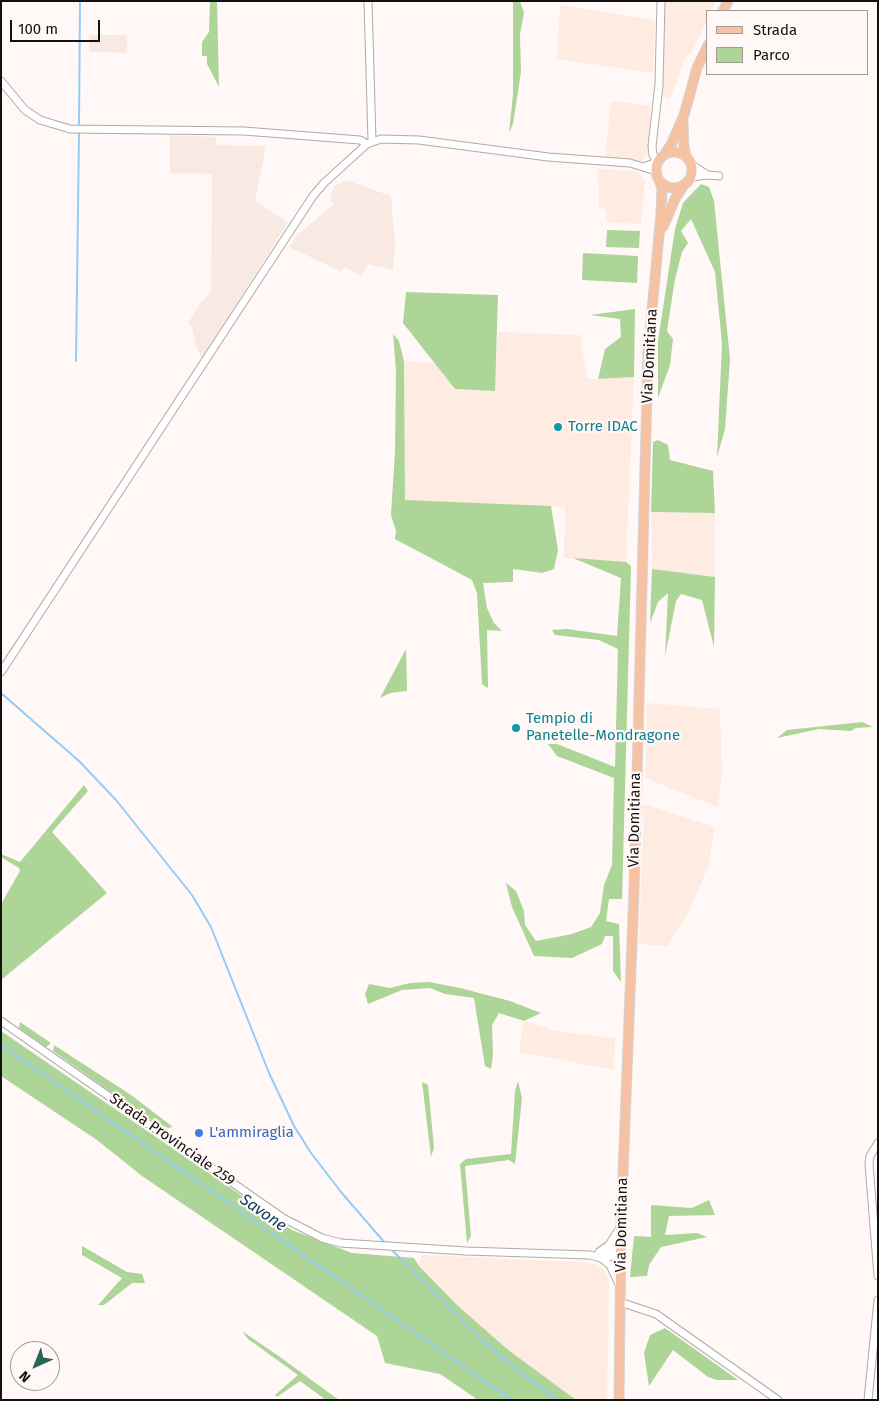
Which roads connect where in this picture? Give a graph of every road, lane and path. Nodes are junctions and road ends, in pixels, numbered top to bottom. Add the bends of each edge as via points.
1 (368, 1) edge
2 (661, 1) edge
3 (706, 49) edge
4 (1, 80) edge
5 (684, 115) junction
6 (369, 142) junction
7 (665, 154) junction
8 (689, 162) junction
9 (657, 171) junction
10 (708, 175) junction
11 (720, 176) dead end
12 (691, 177) junction
13 (683, 186) junction
14 (659, 241) junction
15 (1, 672) edge
16 (1, 1021) edge
17 (878, 1143) edge
18 (875, 1191) edge
19 (622, 1226) junction
20 (621, 1254) junction
21 (600, 1255) junction
22 (878, 1276) edge
23 (621, 1289) junction
24 (878, 1300) edge
25 (620, 1302) junction
26 (619, 1400) edge
27 (778, 1400) edge
28 (868, 1400) edge

1 - 6 street
2 - 9 street via 659,85 652,146
3 - 5 main road via 697,68
4 - 6 street via 25,110 40,120 70,129 244,131
5 - 7 main road
5 - 8 main road via 683,140
6 - 9 street via 393,138 419,140 644,166
6 - 15 street via 313,196
7 - 8 main road via 679,152
7 - 9 main road
8 - 10 street
8 - 12 main road
9 - 13 main road via 672,188
9 - 14 main road, Via Domitiana via 662,199
10 - 11 street
10 - 12 street
12 - 13 main road, Via Domitiana
13 - 14 main road, Via Domitiana via 669,211
14 - 19 main road, Via Domitiana via 648,353
16 - 21 street, Strada Provinciale 259 via 283,1218 322,1238 379,1246
17 - 18 street via 869,1164
18 - 22 street
19 - 20 main road, Via Domitiana
19 - 21 street
20 - 21 street
20 - 23 main road, Via Domitiana
21 - 23 street via 613,1270
23 - 25 main road, Via Domitiana
24 - 28 street
25 - 26 main road, Via Domitiana
25 - 27 street via 656,1314

